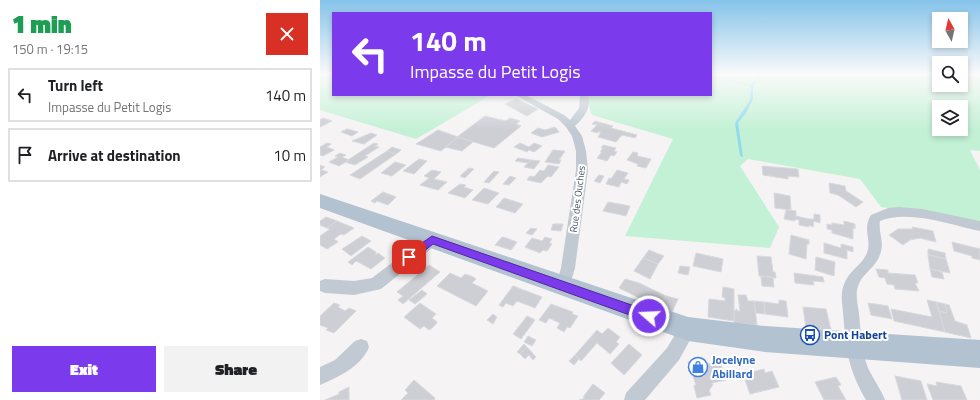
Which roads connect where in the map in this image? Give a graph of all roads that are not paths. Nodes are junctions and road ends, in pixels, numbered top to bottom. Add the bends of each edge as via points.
1 (521, 96) edge
2 (584, 96) edge
3 (570, 125) junction
4 (320, 201) edge
5 (980, 226) edge
6 (432, 240) junction
7 (325, 286) dead end
8 (563, 286) junction
9 (688, 329) junction
10 (852, 345) junction
11 (361, 347) dead end
12 (980, 354) edge
13 (320, 376) edge
14 (633, 400) edge
15 (876, 400) edge

1 - 3 street, Rue des Ouches via 561,117
2 - 3 street via 585,109
3 - 8 street, Rue des Ouches via 577,136 582,170 568,268
4 - 6 main road
5 - 10 street via 898,212 890,212 875,218 872,225 875,250 871,262 858,274 850,288
6 - 7 street via 376,284 354,288
6 - 8 main road
8 - 9 main road
9 - 10 main road via 765,339
9 - 14 street via 673,354
10 - 12 main road
10 - 15 street via 857,365
11 - 13 street via 341,366

